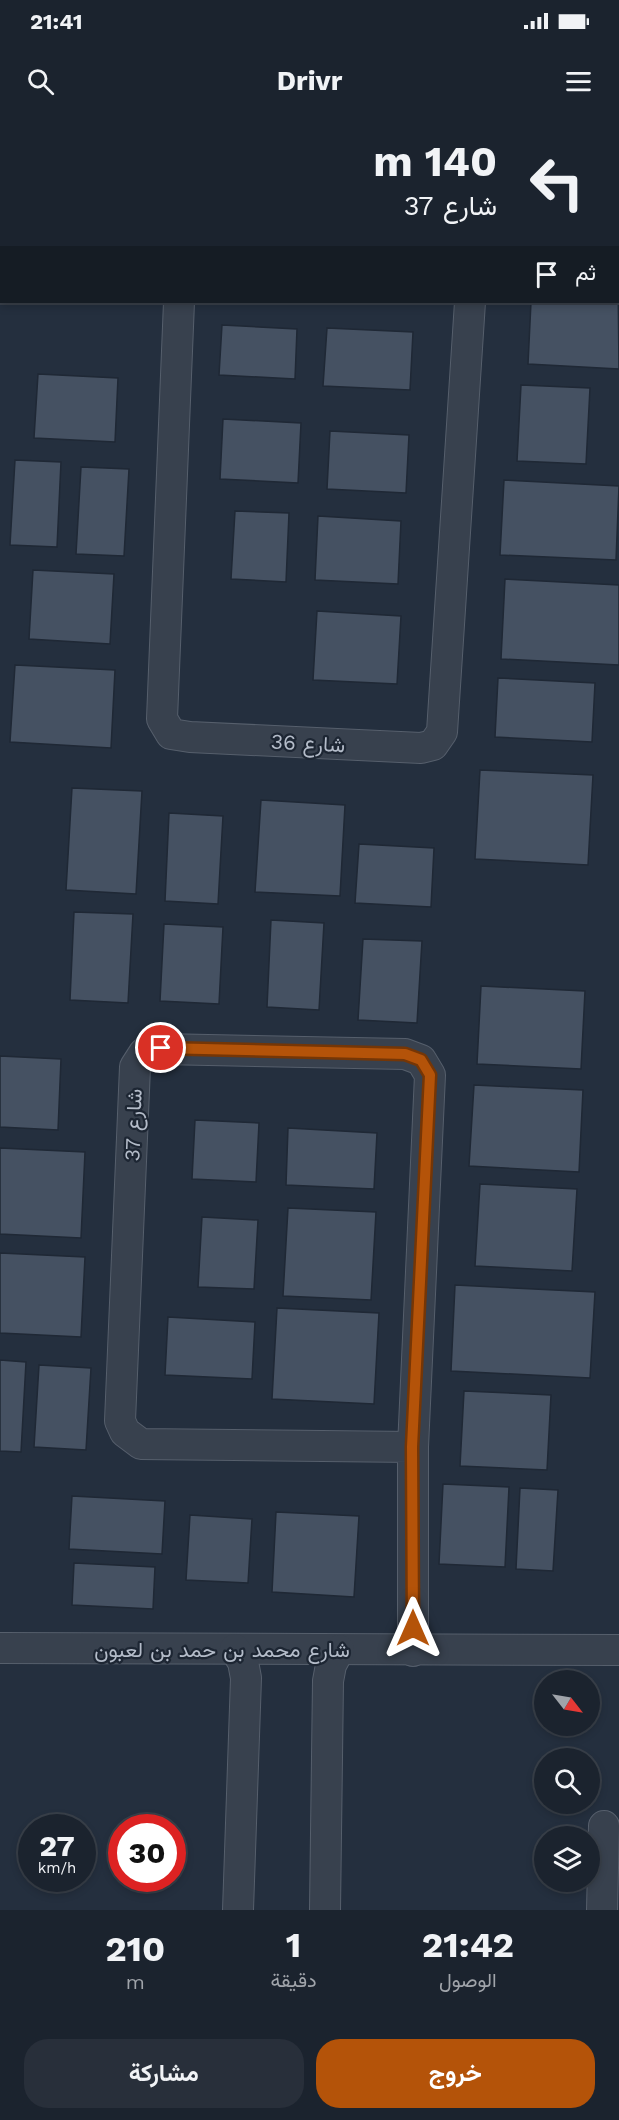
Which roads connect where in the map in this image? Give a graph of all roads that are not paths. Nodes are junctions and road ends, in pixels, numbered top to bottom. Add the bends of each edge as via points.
1 (179, 303) edge
2 (470, 303) edge
3 (412, 1447) junction
4 (0, 1648) edge
5 (235, 1648) junction
6 (339, 1650) junction
7 (619, 1650) edge
8 (413, 1651) junction
9 (588, 1652) junction
10 (619, 1659) edge
11 (604, 1826) dead end
12 (238, 1910) edge
13 (325, 1910) edge
14 (602, 1910) edge

1 - 2 street, شارع 36 via 162,719 171,734 190,737 421,748 433,745 442,732
3 - 3 street, شارع 37 via 141,1444 125,1432 120,1421 135,1067 144,1053 161,1048 405,1054 421,1060 430,1075
3 - 8 street, شارع 37
4 - 5 street, شارع محمد بن حمد بن لعبون
5 - 6 street, شارع محمد بن حمد بن لعبون
5 - 12 street via 246,1678
6 - 8 street, شارع محمد بن حمد بن لعبون
6 - 13 street via 328,1681
7 - 9 street, شارع محمد بن حمد بن لعبون
8 - 9 street, شارع محمد بن حمد بن لعبون
9 - 10 street, شارع محمد بن حمد بن لعبون
11 - 14 street

